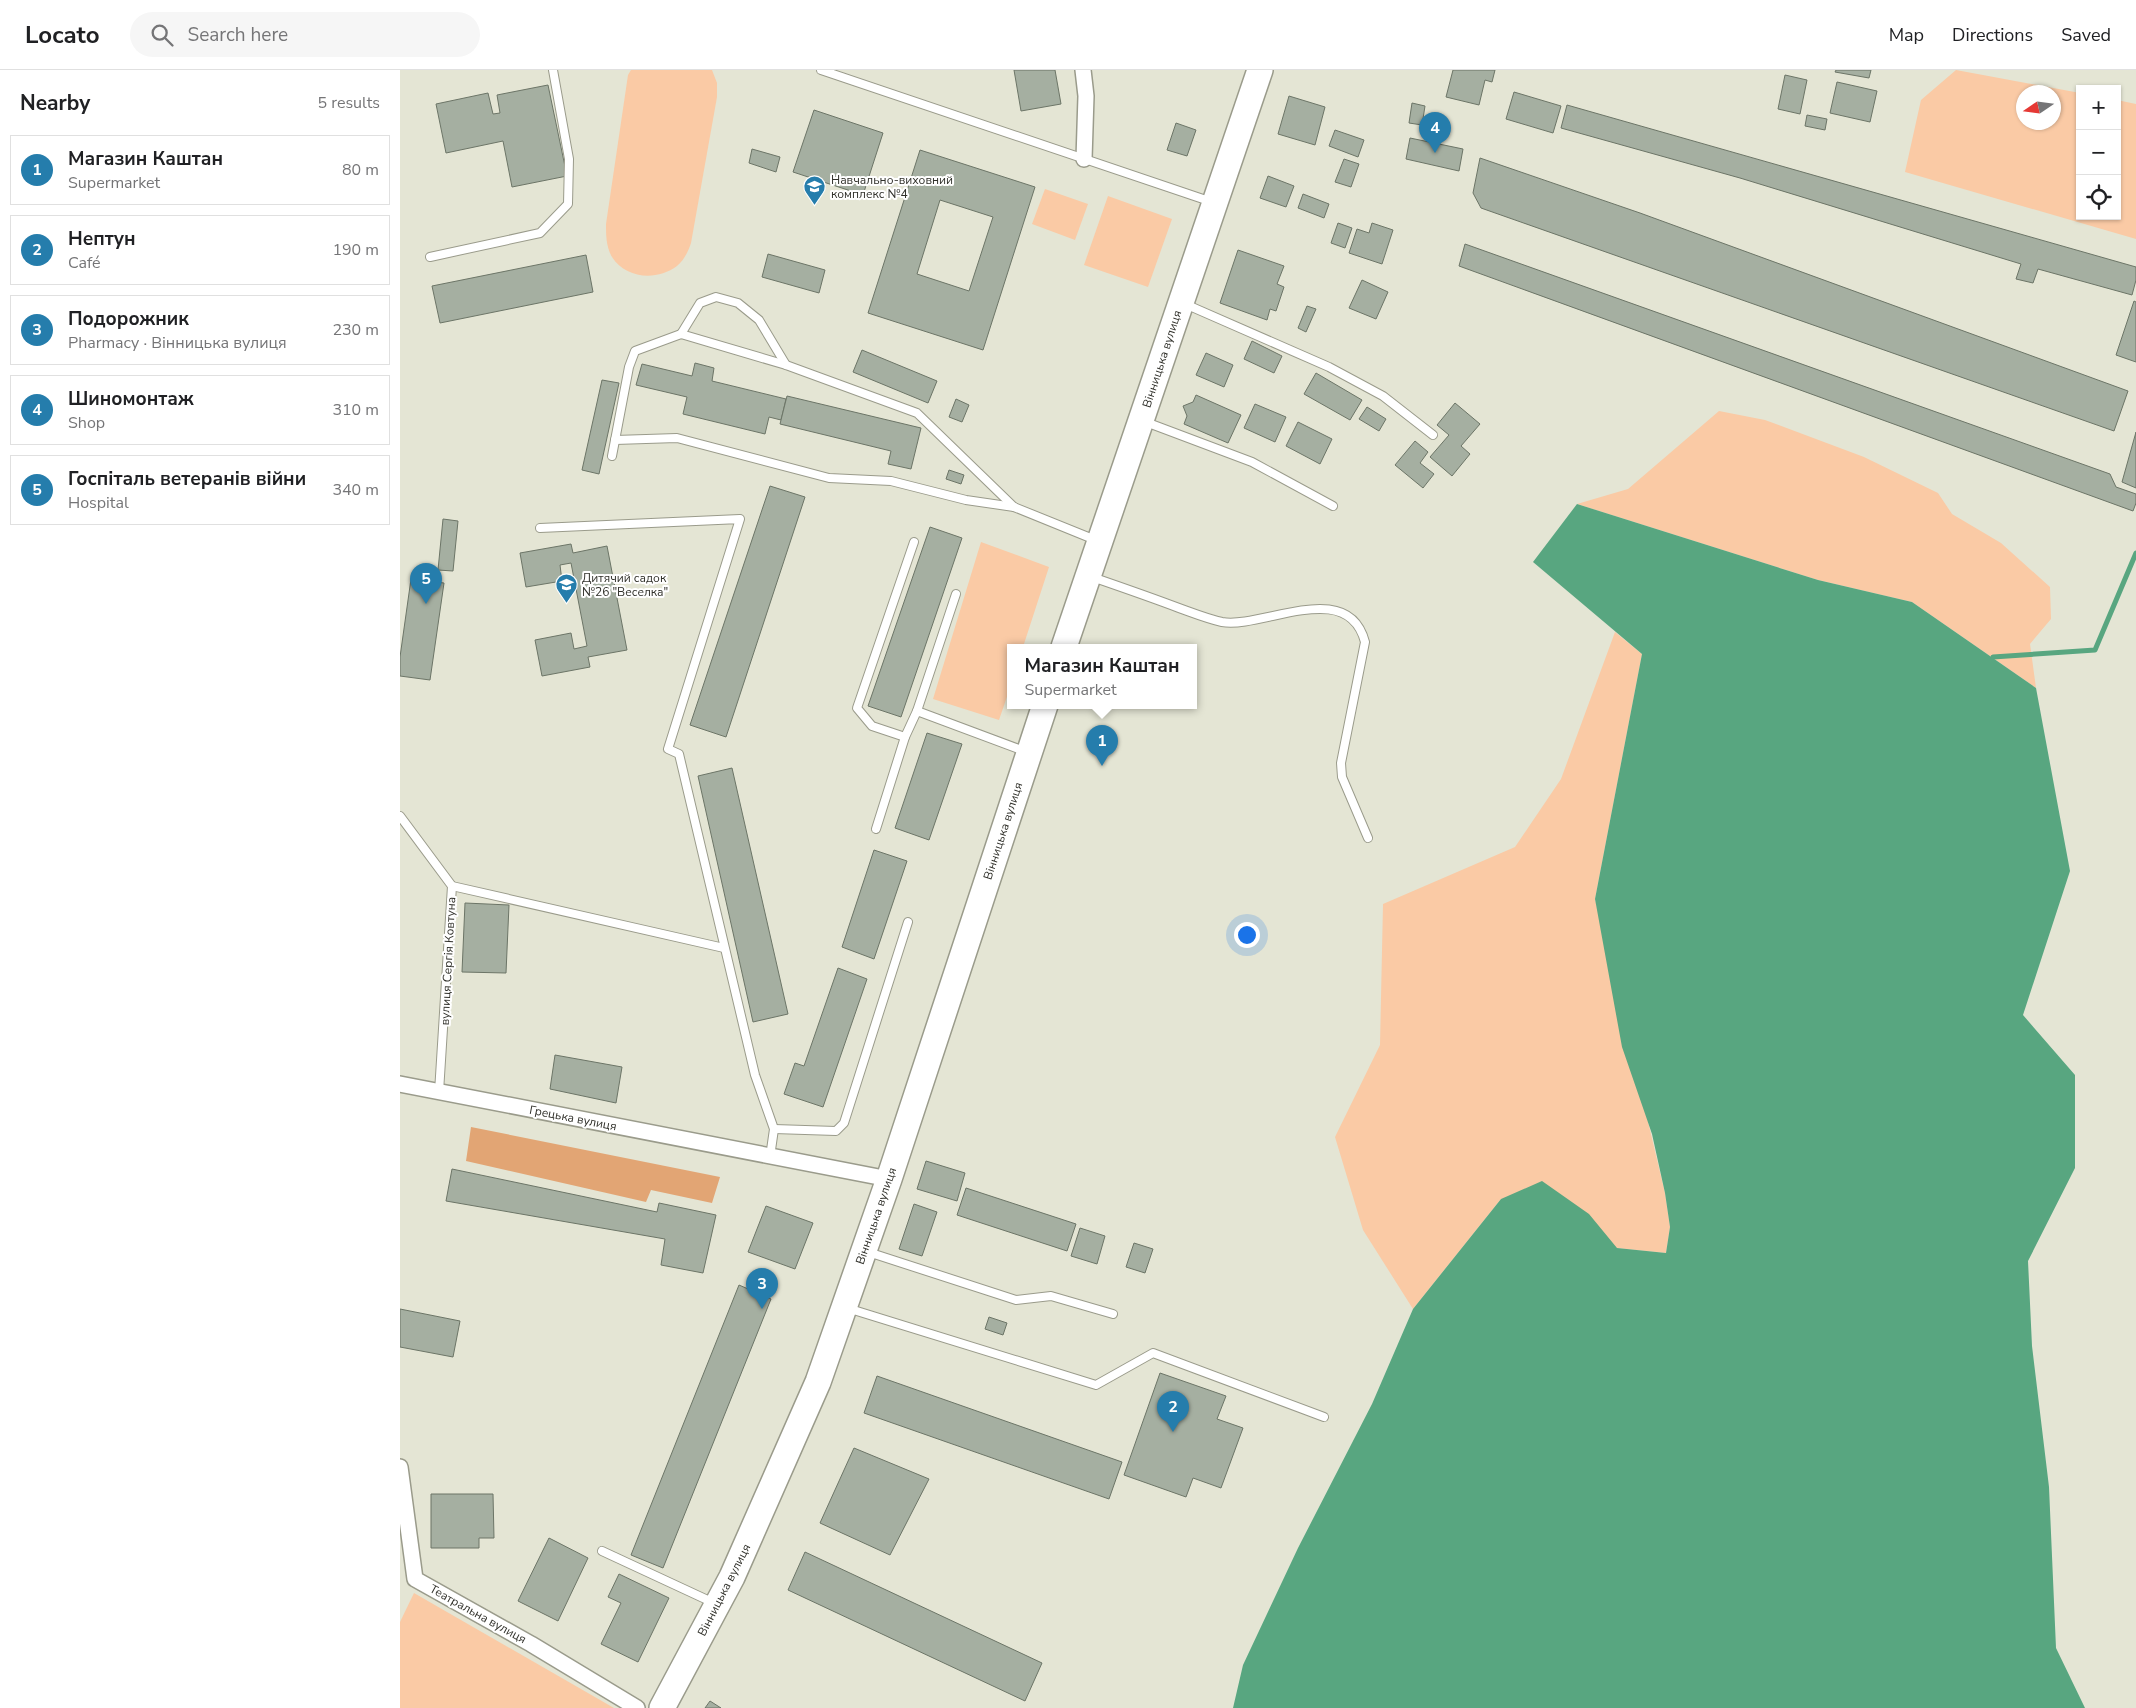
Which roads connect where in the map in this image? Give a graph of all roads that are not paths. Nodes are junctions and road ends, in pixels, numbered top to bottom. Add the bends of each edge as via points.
1 (553, 70) edge
2 (821, 70) edge
3 (1083, 70) edge
4 (1260, 70) edge
5 (1084, 159) junction
6 (1213, 203) junction
7 (430, 257) dead end
8 (1181, 302) junction
9 (681, 334) junction
10 (786, 365) junction
11 (1142, 420) junction
12 (1433, 435) dead end
13 (615, 440) junction
14 (612, 456) dead end
15 (1333, 506) dead end
16 (1014, 507) junction
17 (540, 528) dead end
18 (914, 542) dead end
19 (1100, 542) junction
20 (1088, 576) junction
21 (956, 594) dead end
22 (1065, 644) edge
23 (1044, 709) edge
24 (917, 711) junction
25 (905, 737) junction
26 (1029, 753) junction
27 (400, 816) edge
28 (876, 829) dead end
29 (1368, 838) dead end
30 (452, 886) junction
31 (908, 922) dead end
32 (724, 948) junction
33 (400, 1084) edge
34 (440, 1092) junction
35 (774, 1129) junction
36 (770, 1157) junction
37 (889, 1179) junction
38 (864, 1251) junction
39 (845, 1307) junction
40 (1113, 1314) dead end
41 (1324, 1417) dead end
42 (400, 1467) edge
43 (602, 1551) dead end
44 (717, 1605) junction
45 (637, 1708) edge
46 (662, 1708) edge

1 - 7 lane via 569,159 568,204 540,234
2 - 5 lane
3 - 5 street via 1086,96
4 - 6 main road, Вінницька вулиця
5 - 6 lane
6 - 8 main road, Вінницька вулиця
8 - 11 main road, Вінницька вулиця
8 - 12 lane via 1328,367 1383,396
9 - 10 lane
9 - 10 lane via 700,302 716,297 738,303 759,320
9 - 13 lane via 636,351 628,367
10 - 16 lane via 917,414
11 - 15 lane via 1252,462
11 - 19 main road, Вінницька вулиця
13 - 14 lane
13 - 16 lane via 677,438 829,478 891,481 966,500
16 - 19 lane
17 - 32 lane via 740,518 668,749 679,754
18 - 25 lane via 857,708 872,726
19 - 20 main road, Вінницька вулиця
20 - 22 main road, Вінницька вулиця
20 - 29 lane via 1224,622 1299,610 1338,611 1350,616 1359,625 1365,642 1341,763 1342,777
21 - 24 lane
23 - 26 main road, Вінницька вулиця
24 - 25 lane
24 - 26 lane
25 - 28 lane
26 - 37 main road, Вінницька вулиця
27 - 30 lane, вулиця Сергія Ковтуна
30 - 32 lane
30 - 34 lane, вулиця Сергія Ковтуна
31 - 35 lane via 844,1124 836,1131
32 - 35 lane via 755,1075
33 - 34 street, Грецька вулиця
34 - 36 street, Грецька вулиця
35 - 36 lane
36 - 37 street, Грецька вулиця
37 - 38 main road, Вінницька вулиця
38 - 39 main road, Вінницька вулиця
38 - 40 lane via 1016,1300 1051,1296
39 - 41 lane via 1096,1385 1154,1353
39 - 44 main road, Вінницька вулиця via 818,1382 760,1518
42 - 45 street, Театральна вулиця via 415,1579
43 - 44 lane
44 - 46 main road, Вінницька вулиця

